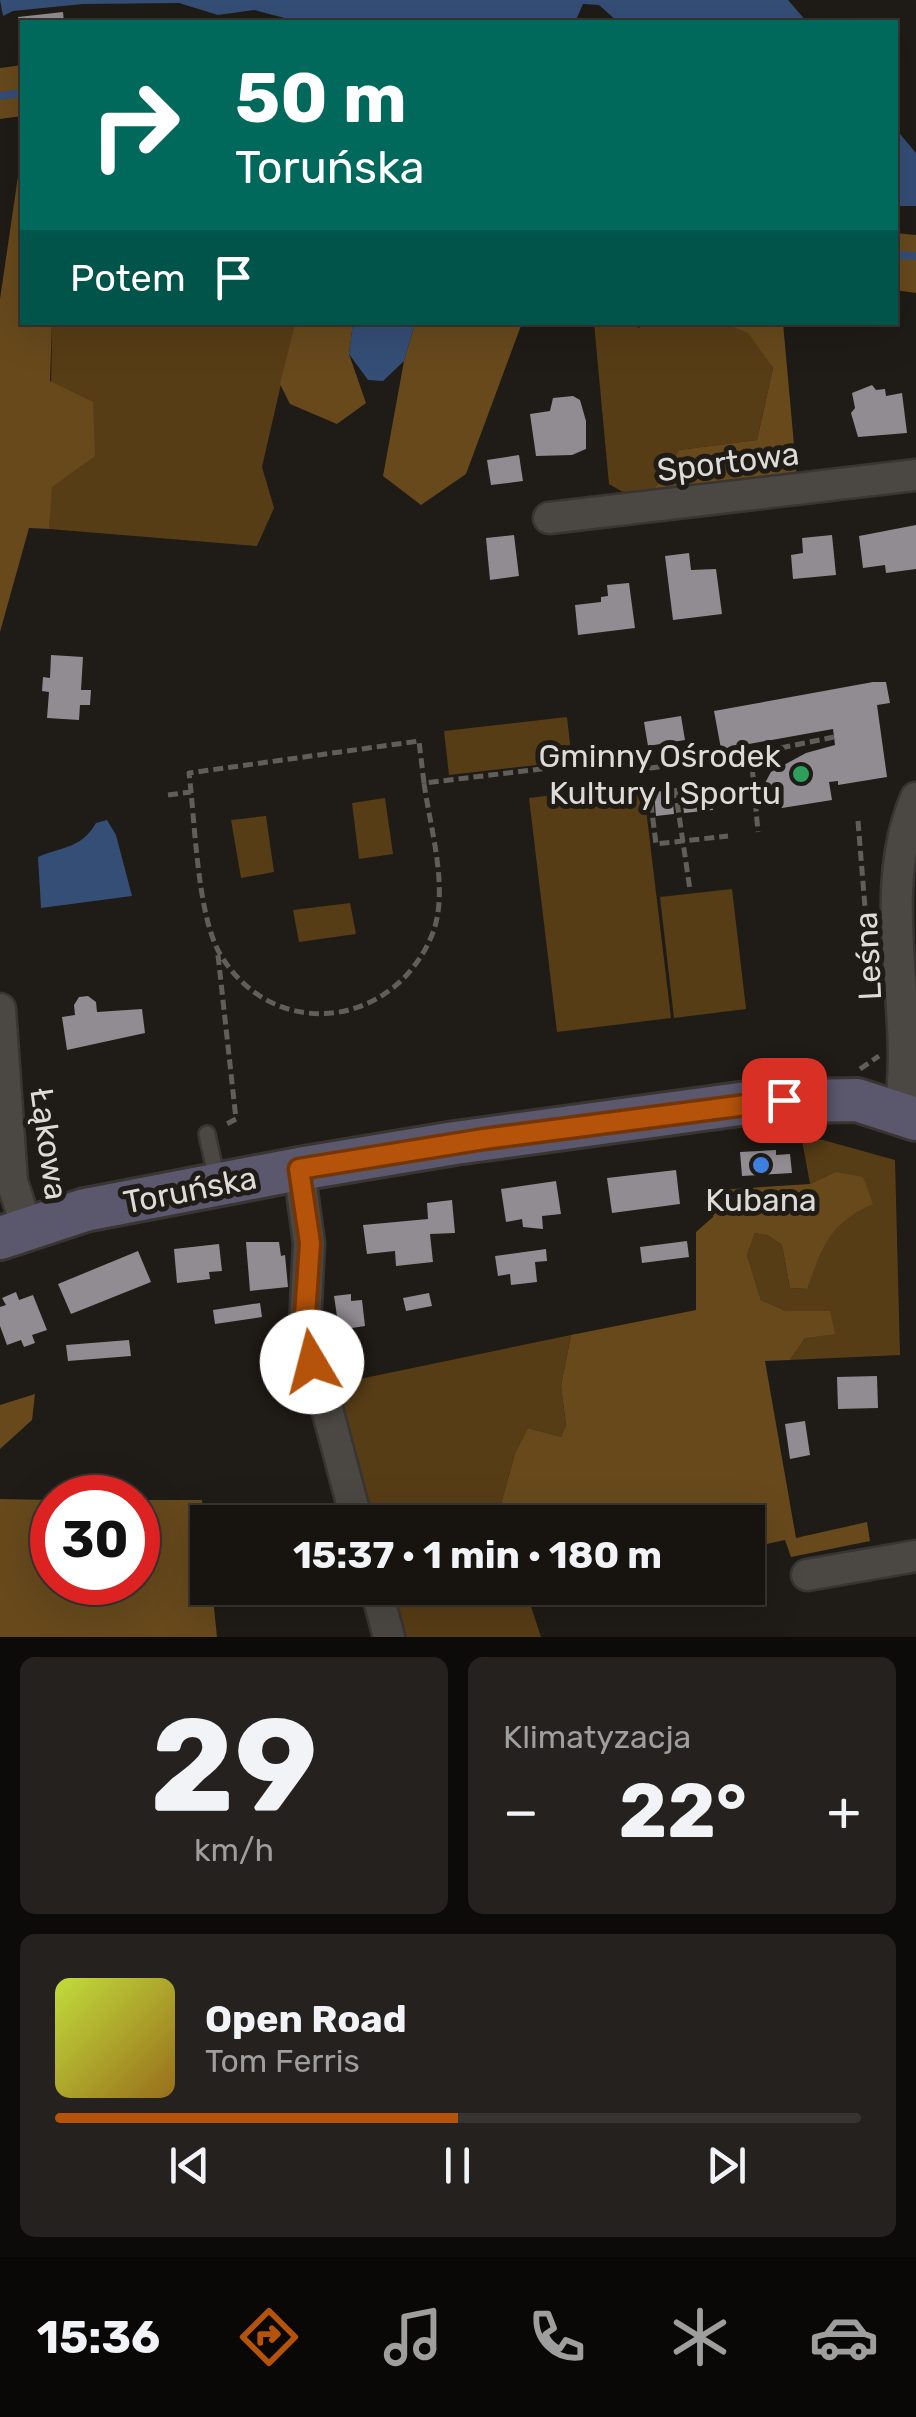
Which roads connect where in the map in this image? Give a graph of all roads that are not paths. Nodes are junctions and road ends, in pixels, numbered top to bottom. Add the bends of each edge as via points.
1 (916, 475) edge
2 (549, 518) dead end
3 (916, 798) edge
4 (0, 1010) edge
5 (909, 1097) edge
6 (207, 1134) road end
7 (299, 1169) junction
8 (218, 1184) junction
9 (13, 1232) edge
10 (353, 1505) edge
11 (916, 1556) edge
12 (807, 1575) dead end
13 (381, 1605) edge
14 (390, 1637) edge

1 - 2 street, Sportowa
3 - 5 street, Leśna via 898,871
4 - 9 street, Łąkowa
5 - 7 main road, Toruńska via 754,1102
6 - 8 lane
7 - 8 main road, Toruńska
7 - 10 street via 310,1243 305,1325
8 - 9 main road, Toruńska via 85,1210
11 - 12 street
13 - 14 street

